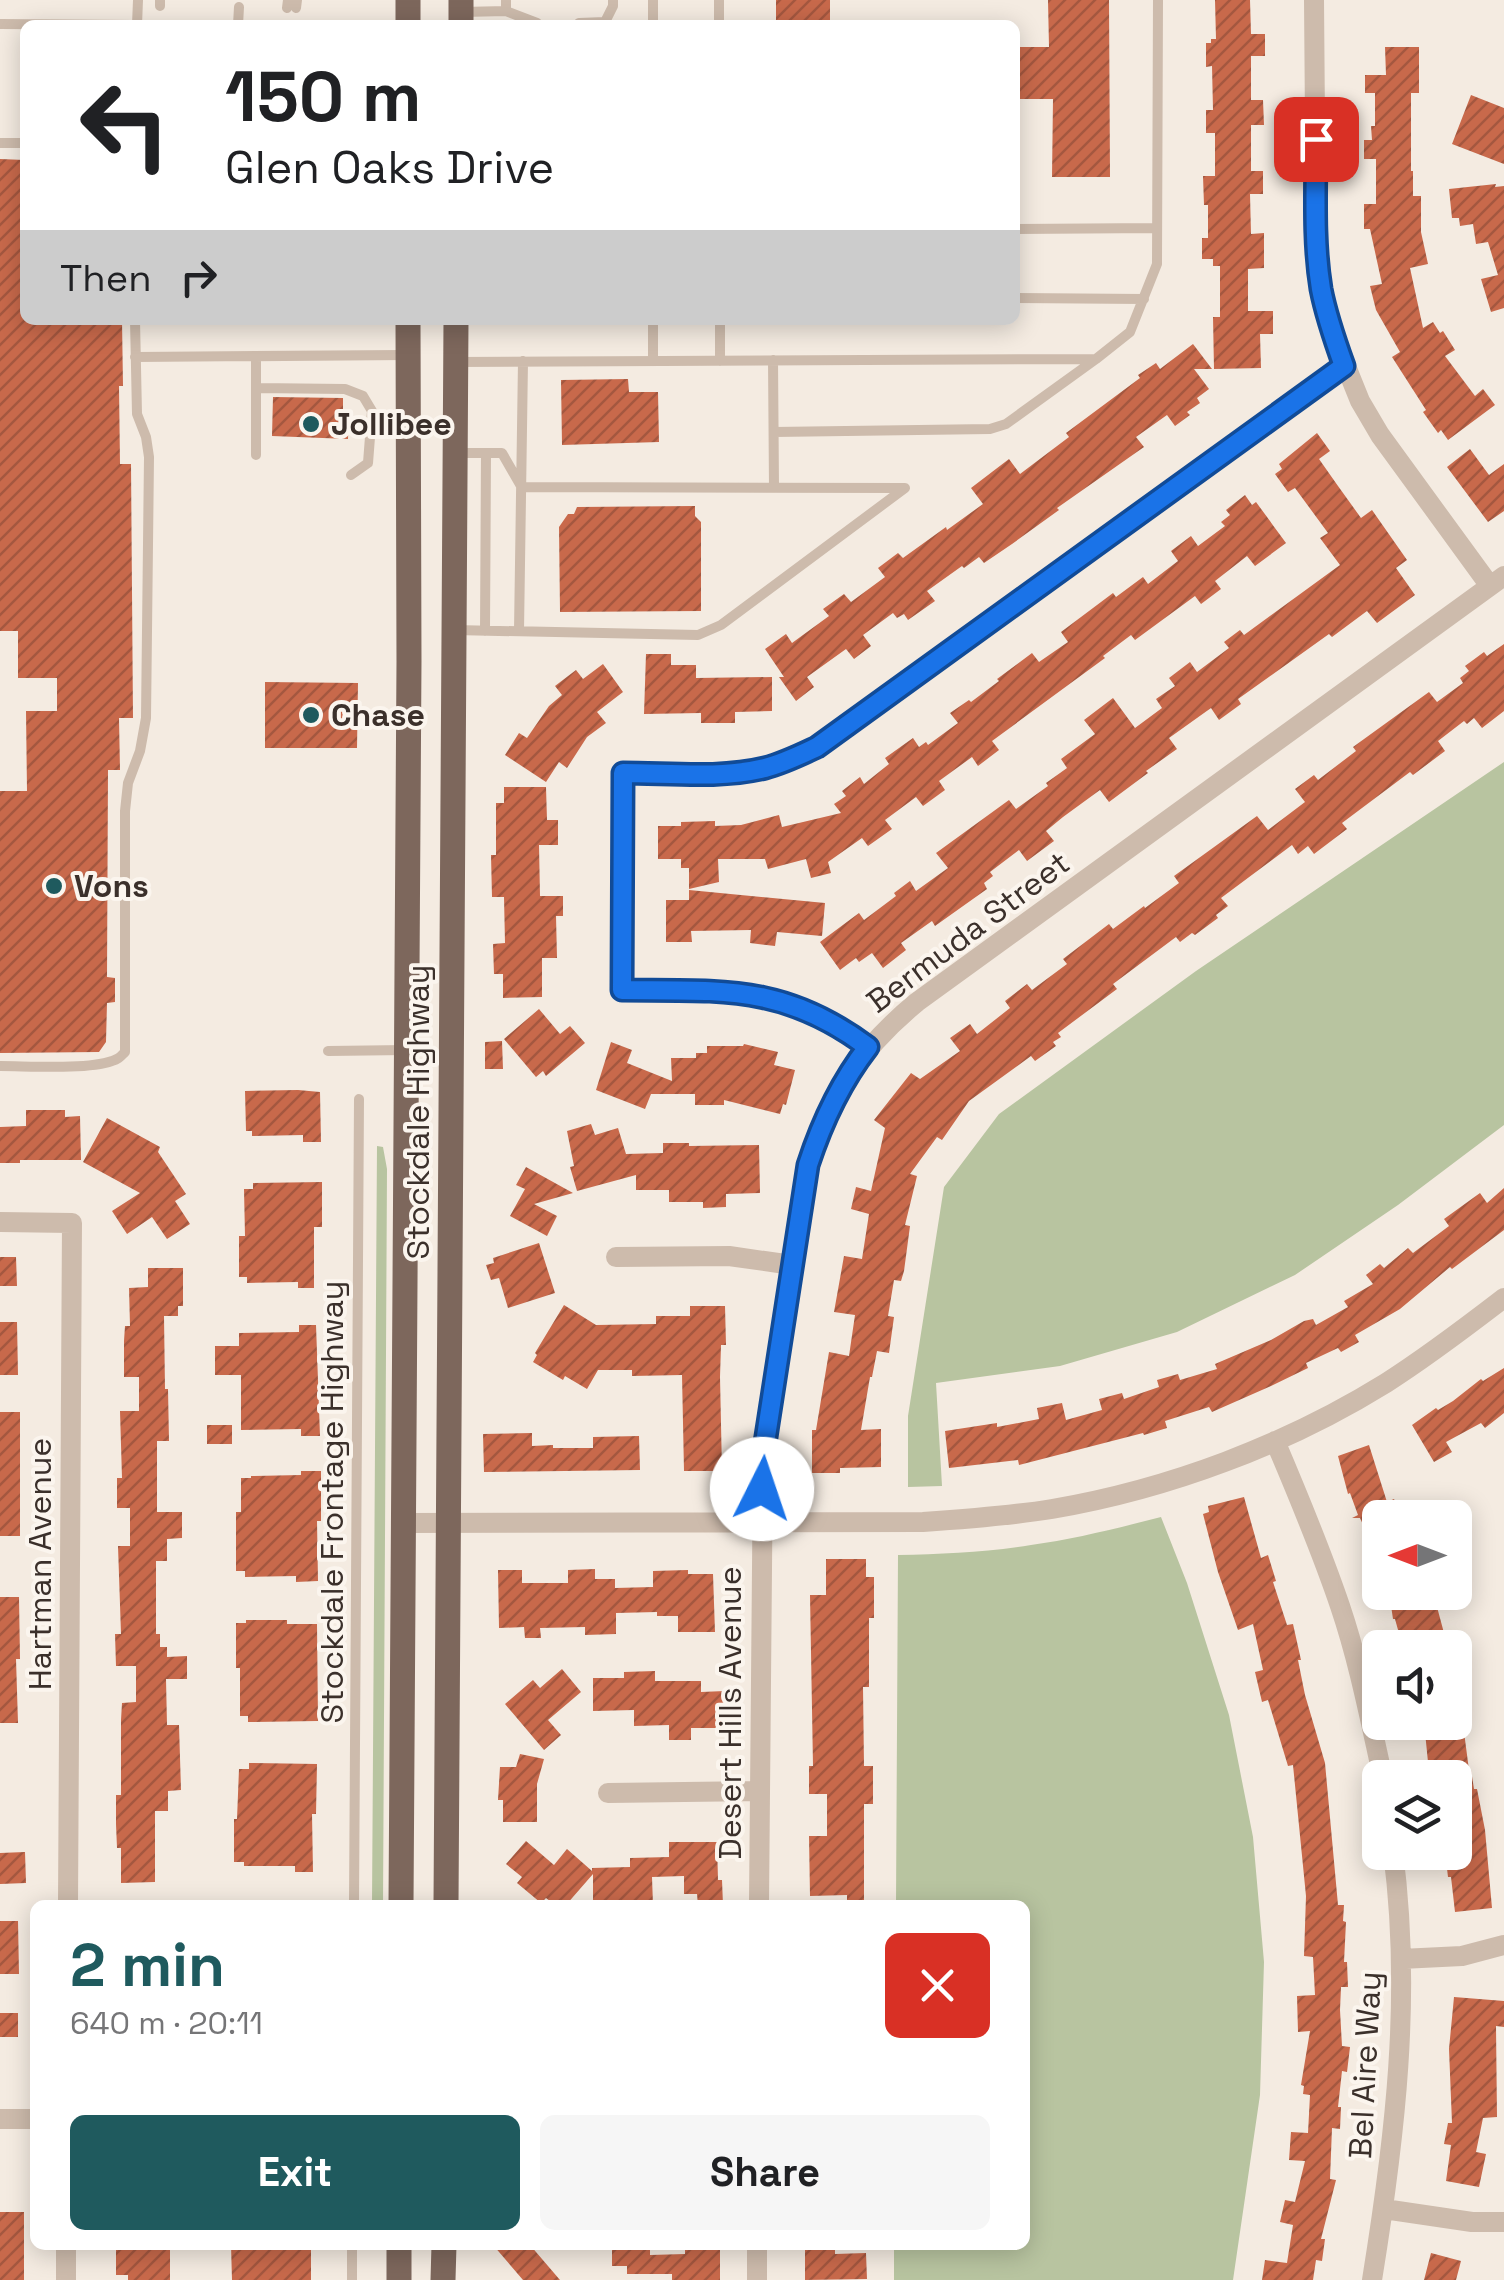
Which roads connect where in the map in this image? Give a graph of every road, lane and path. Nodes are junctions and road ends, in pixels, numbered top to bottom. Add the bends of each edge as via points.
1 (1158, 0) edge
2 (1314, 0) edge
3 (506, 6) edge
4 (239, 7) dead end
5 (461, 12) edge
6 (238, 20) edge
7 (532, 20) edge
8 (1157, 228) junction
9 (1020, 229) edge
10 (1020, 298) edge
11 (1144, 298) junction
12 (135, 325) edge
13 (408, 325) edge
14 (456, 325) edge
15 (653, 325) edge
16 (720, 325) edge
17 (408, 355) junction
18 (256, 356) junction
19 (135, 357) junction
20 (1096, 359) junction
21 (773, 360) junction
22 (654, 361) junction
23 (720, 361) junction
24 (454, 362) junction
25 (522, 362) junction
26 (1344, 366) junction
27 (256, 388) junction
28 (774, 432) junction
29 (454, 453) junction
30 (486, 453) junction
31 (256, 456) dead end
32 (350, 475) dead end
33 (522, 487) junction
34 (774, 488) junction
35 (1497, 581) edge
36 (454, 630) junction
37 (485, 630) junction
38 (519, 631) junction
39 (868, 1047) junction
40 (406, 1050) junction
41 (328, 1051) dead end
42 (0, 1066) edge
43 (359, 1100) dead end
44 (0, 1222) edge
45 (616, 1257) dead end
46 (792, 1265) junction
47 (1504, 1298) edge
48 (1275, 1441) junction
49 (762, 1522) junction
50 (404, 1523) junction
51 (448, 1523) junction
52 (1378, 1760) edge
53 (760, 1791) junction
54 (608, 1793) dead end
55 (1394, 1870) edge
56 (68, 1900) edge
57 (354, 1900) edge
58 (401, 1900) edge
59 (446, 1900) edge
60 (759, 1900) edge
61 (1504, 1945) edge
62 (1401, 1959) junction
63 (0, 2119) edge
64 (30, 2119) edge
65 (1384, 2208) junction
66 (1504, 2222) edge
67 (66, 2250) edge
68 (352, 2250) edge
69 (399, 2250) edge
70 (444, 2250) edge
71 (757, 2250) edge
72 (66, 2280) edge
73 (352, 2280) edge
74 (399, 2280) edge
75 (443, 2280) edge
76 (757, 2280) edge
77 (1372, 2280) edge

1 - 8 lane
2 - 26 street via 1316,244
3 - 5 lane
3 - 7 lane
4 - 6 lane
8 - 9 lane
8 - 11 lane via 1157,264
10 - 11 lane
11 - 20 lane via 1130,332
12 - 19 lane
13 - 17 main road, Stockdale Highway
14 - 24 main road, Stockdale Highway
15 - 22 lane
16 - 23 lane
17 - 18 lane
17 - 40 main road, Stockdale Highway
18 - 19 lane
18 - 27 lane
19 - 42 lane via 138,414 150,457 148,643 146,718 126,811 125,1052 105,1063
20 - 21 lane
20 - 28 lane via 990,429
21 - 23 lane
21 - 28 lane
22 - 23 lane
22 - 25 lane
24 - 25 lane
24 - 29 main road, Stockdale Highway
25 - 33 lane
26 - 35 street via 1380,435
26 - 39 street via 817,747 736,773 623,773 622,990 718,991 780,1000
27 - 31 lane
27 - 32 lane via 345,389 363,396 372,411 368,463
28 - 34 lane
29 - 30 lane
29 - 36 main road, Stockdale Highway
30 - 33 lane via 502,453
30 - 37 lane
33 - 34 lane
33 - 38 lane
34 - 38 lane via 905,488 721,626 698,635
35 - 39 street, Bermuda Street via 918,1002
36 - 37 lane
36 - 51 main road, Stockdale Highway
37 - 38 lane
39 - 46 street, Bermuda Street via 819,1132
40 - 41 lane
40 - 50 main road, Stockdale Highway
43 - 57 lane, Stockdale Frontage Highway
44 - 56 street, Hartman Avenue via 72,1223
45 - 46 street via 729,1256
46 - 49 street, Bermuda Street via 763,1456
47 - 48 street via 1384,1384
48 - 49 street via 1182,1476 1054,1508 923,1522
48 - 52 street via 1341,1609
49 - 51 street
49 - 53 street, Desert Hills Avenue
50 - 51 street
50 - 58 main road, Stockdale Highway
51 - 59 main road, Stockdale Highway
53 - 54 street
53 - 60 street, Desert Hills Avenue
55 - 62 street, Bel Aire Way
61 - 62 street via 1462,1956
62 - 65 street, Bel Aire Way via 1396,2120
63 - 64 street
65 - 66 street
65 - 77 street, Bel Aire Way
67 - 72 street
68 - 73 lane
69 - 74 main road
70 - 75 main road
71 - 76 street

